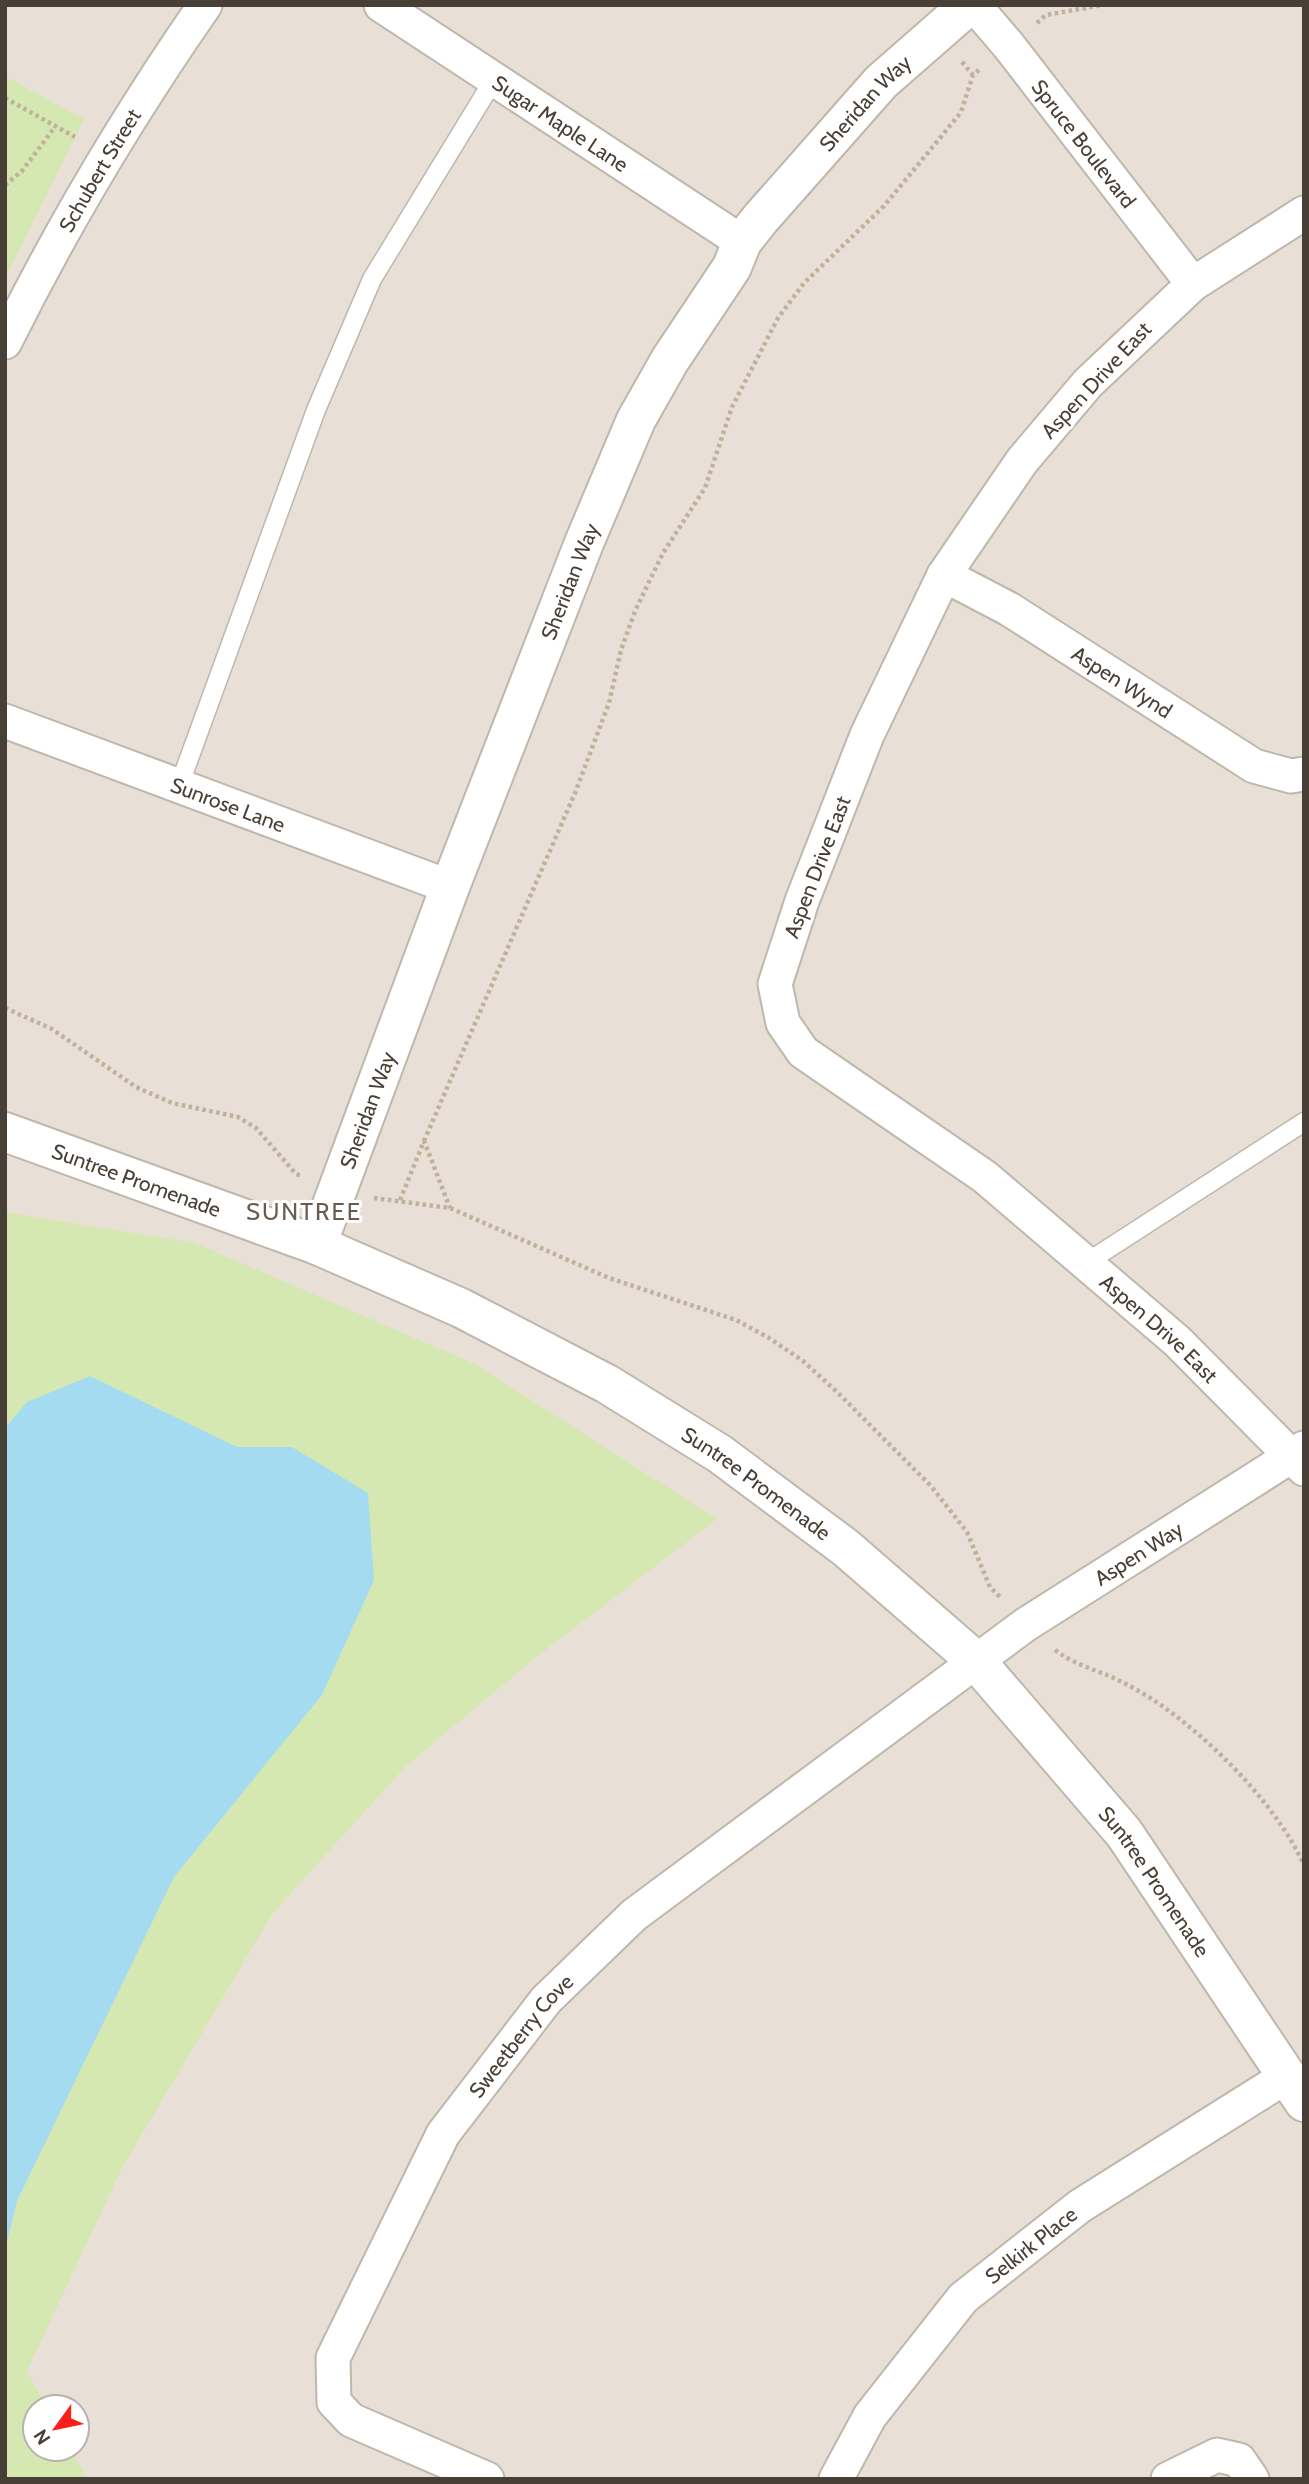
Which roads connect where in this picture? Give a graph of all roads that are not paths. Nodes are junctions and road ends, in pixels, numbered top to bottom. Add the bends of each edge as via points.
1 (205, 5) edge
2 (381, 5) edge
3 (971, 5) edge
4 (493, 81) junction
5 (1304, 213) edge
6 (742, 242) junction
7 (1192, 284) junction
8 (5, 342) edge
9 (944, 575) junction
10 (5, 721) edge
11 (1304, 774) edge
12 (179, 786) junction
13 (450, 887) junction
14 (1304, 1122) edge
15 (5, 1132) edge
16 (317, 1245) junction
17 (1086, 1263) junction
18 (1300, 1457) edge
19 (976, 1661) junction
20 (1295, 2089) edge
21 (486, 2479) edge
22 (836, 2479) edge
23 (1168, 2479) edge
24 (1252, 2479) edge

1 - 8 street, Schubert Street via 107,155
2 - 4 street, Sugar Maple Lane
3 - 6 street, Sheridan Way via 881,82 802,167
3 - 7 street, Spruce Boulevard via 1009,46
4 - 6 street, Sugar Maple Lane
4 - 12 lane via 372,278 316,411
5 - 7 street, Aspen Drive East
6 - 13 street, Sheridan Way via 732,267 670,360 630,432
7 - 9 street, Aspen Drive East via 1088,383 1022,461
9 - 11 street, Aspen Wynd via 1009,609 1254,766 1291,776
9 - 17 street, Aspen Drive East via 867,735 802,901 775,984 777,997 783,1023 803,1052 985,1177
10 - 12 street, Sunrose Lane
12 - 13 street, Sunrose Lane
13 - 16 street, Sheridan Way
14 - 17 lane
15 - 16 street, Suntree Promenade
16 - 19 street, Suntree Promenade via 461,1308 607,1384 708,1447 846,1548
17 - 18 street, Aspen Drive East
18 - 19 street, Aspen Way via 1024,1625
19 - 20 street, Suntree Promenade via 1125,1833
19 - 21 street, Sweetberry Cove via 634,1915 546,2000 443,2134 333,2358 334,2402 351,2420
20 - 22 street, Selkirk Place via 1080,2206 963,2298 870,2416
23 - 24 street via 1217,2455 1239,2459

